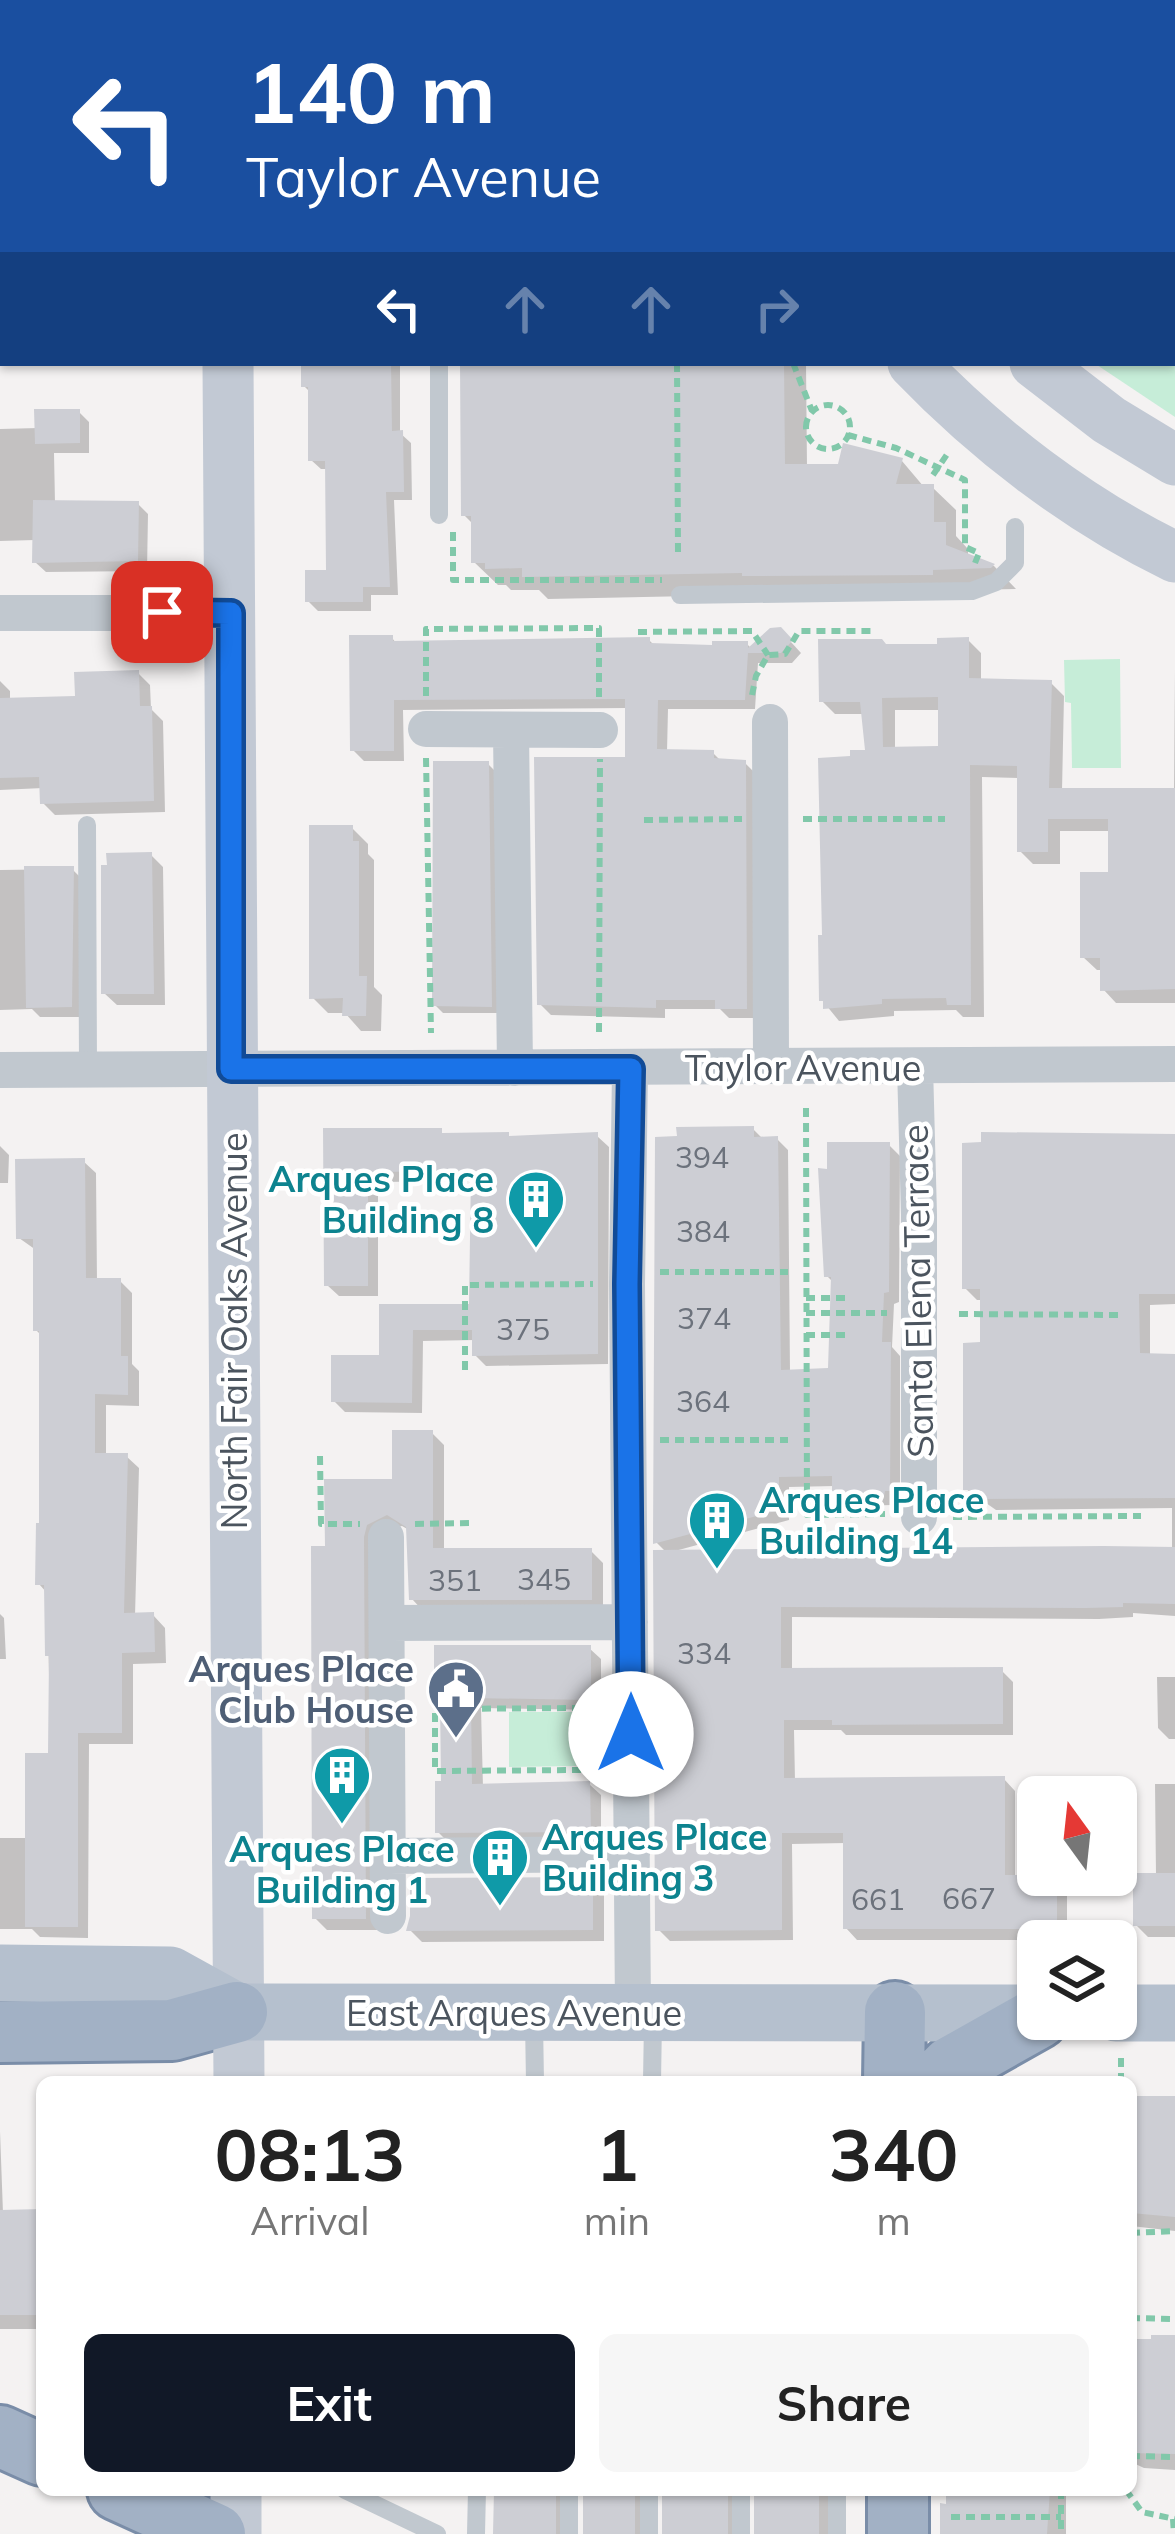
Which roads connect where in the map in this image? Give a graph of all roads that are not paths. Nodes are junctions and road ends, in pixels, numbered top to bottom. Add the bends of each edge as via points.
1 (228, 366) edge
2 (439, 366) edge
3 (916, 366) edge
4 (1039, 366) edge
5 (1175, 460) edge
6 (446, 515) road end
7 (1016, 527) dead end
8 (1175, 557) edge
9 (676, 588) road end
10 (0, 613) edge
11 (231, 613) junction
12 (761, 713) road end
13 (426, 729) dead end
14 (511, 730) junction
15 (600, 730) dead end
16 (87, 825) dead end
17 (1175, 1064) edge
18 (771, 1066) junction
19 (915, 1066) junction
20 (515, 1067) junction
21 (231, 1069) junction
22 (631, 1069) junction
23 (0, 1070) edge
24 (88, 1070) junction
25 (919, 1515) road end
26 (386, 1537) dead end
27 (630, 1622) junction
28 (387, 1623) junction
29 (632, 1854) junction
30 (388, 1856) junction
31 (388, 1916) dead end
32 (0, 1973) edge
33 (533, 2010) junction
34 (643, 2010) junction
35 (237, 2012) junction
36 (895, 2012) junction
37 (1137, 2013) edge
38 (1175, 2014) edge
39 (1017, 2015) edge
40 (1017, 2028) edge
41 (0, 2032) edge
42 (239, 2076) edge
43 (535, 2076) edge
44 (651, 2076) edge
45 (894, 2076) edge
46 (942, 2076) edge
47 (0, 2436) edge
48 (36, 2453) edge
49 (131, 2496) edge
50 (236, 2496) edge
51 (358, 2496) edge
52 (477, 2496) edge
53 (569, 2496) edge
54 (649, 2496) edge
55 (741, 2496) edge
56 (837, 2496) edge
57 (902, 2496) edge
58 (924, 2525) edge
59 (215, 2534) edge
60 (236, 2534) edge
61 (437, 2534) edge
62 (476, 2534) edge
63 (568, 2534) edge
64 (649, 2534) edge
65 (741, 2534) edge
66 (837, 2534) edge

1 - 11 main road, North Fair Oaks Avenue
2 - 6 lane
3 - 8 main road via 1048,481
4 - 5 main road
7 - 9 lane via 1015,562 972,591
10 - 11 street
11 - 21 main road, North Fair Oaks Avenue
12 - 18 street
13 - 14 street
14 - 15 street
14 - 20 street
16 - 24 lane
17 - 19 street, Taylor Avenue
18 - 19 street, Taylor Avenue
18 - 22 street, Taylor Avenue
19 - 25 street, Santa Elena Terrace
20 - 21 street, Taylor Avenue
20 - 22 street, Taylor Avenue
21 - 24 street, Taylor Avenue
21 - 35 main road, North Fair Oaks Avenue
22 - 27 street
23 - 24 street, Taylor Avenue
26 - 28 street
27 - 28 street
27 - 29 street
28 - 30 street
29 - 30 street
29 - 34 street
30 - 31 street
32 - 35 main road, East Arques Avenue via 170,1975
33 - 34 main road, East Arques Avenue
33 - 35 main road, East Arques Avenue
33 - 43 lane
34 - 36 main road, East Arques Avenue
34 - 44 lane
35 - 41 highway via 172,2030
35 - 42 main road, North Fair Oaks Avenue
36 - 39 main road, East Arques Avenue
36 - 45 highway
37 - 38 main road
40 - 46 highway
47 - 48 highway
49 - 59 highway
50 - 60 main road
51 - 61 lane
52 - 62 lane
53 - 63 lane
54 - 64 lane
55 - 65 lane
56 - 66 lane
57 - 58 highway

